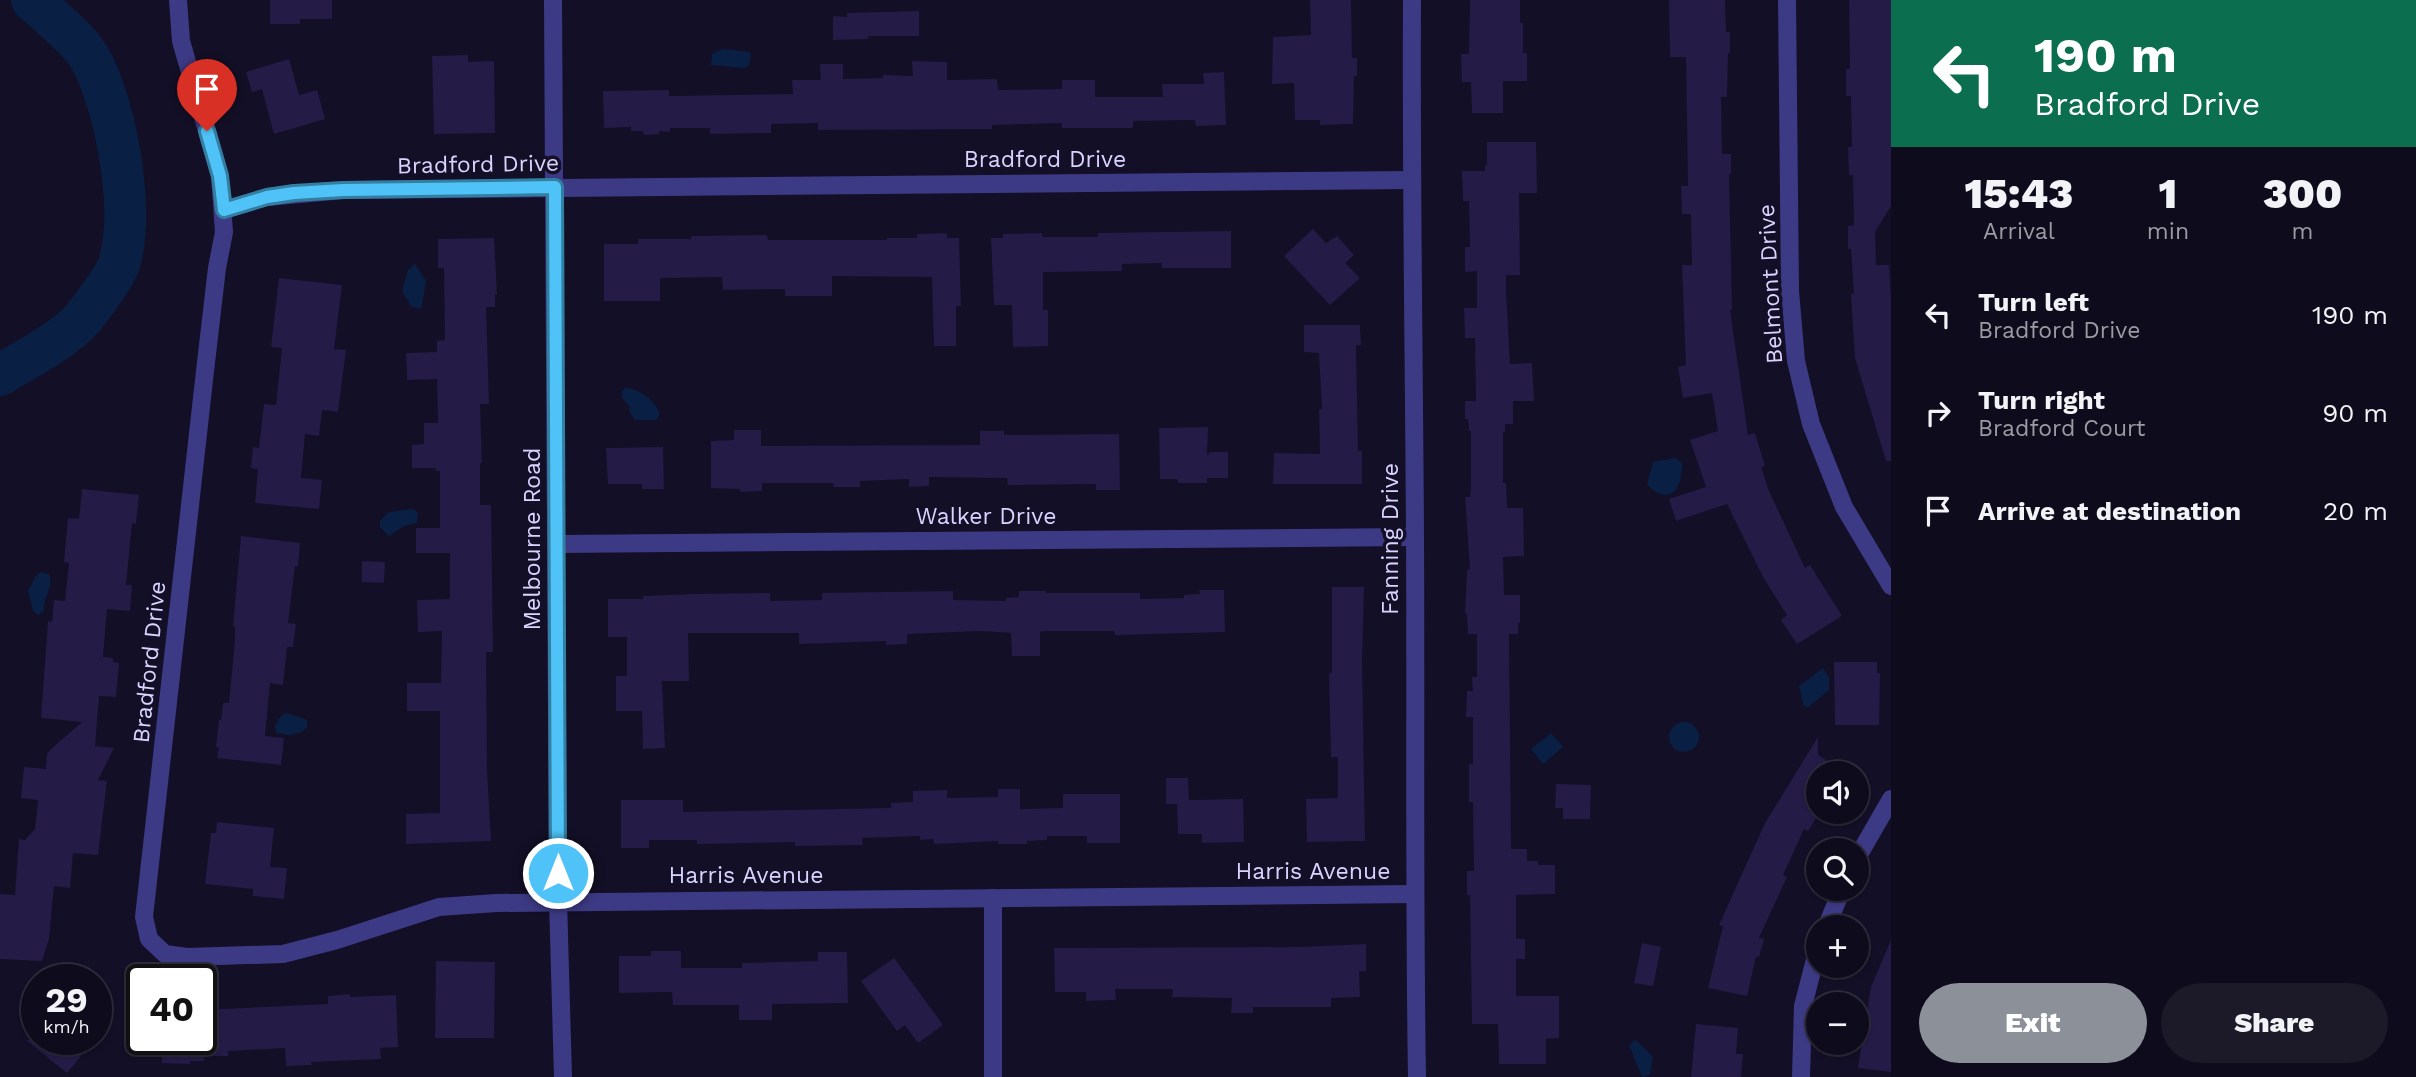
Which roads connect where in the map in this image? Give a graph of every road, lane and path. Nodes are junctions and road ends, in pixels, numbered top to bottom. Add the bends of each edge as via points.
1 (178, 0) edge
2 (552, 0) edge
3 (1412, 0) edge
4 (1787, 0) edge
5 (1411, 180) junction
6 (555, 187) junction
7 (224, 210) junction
8 (1415, 537) junction
9 (557, 544) junction
10 (1891, 586) edge
11 (1891, 799) edge
12 (1869, 838) edge
13 (149, 882) joint
14 (1414, 894) junction
15 (993, 898) junction
16 (558, 900) junction
17 (1810, 978) edge
18 (563, 1077) edge
19 (993, 1077) edge
20 (1417, 1077) edge
21 (1801, 1077) edge

1 - 7 street via 181,41 220,176
2 - 6 street, Melbourne Road
3 - 5 street, Fanning Drive
4 - 10 street, Belmont Drive via 1790,291 1797,361 1811,424 1844,507
5 - 6 street, Bradford Drive
5 - 8 street, Fanning Drive
6 - 7 street, Bradford Drive via 306,192
6 - 9 street, Melbourne Road
7 - 13 street, Bradford Drive
8 - 9 street, Walker Drive
8 - 14 street, Fanning Drive
9 - 16 street, Melbourne Road
11 - 12 street
13 - 16 street, Harris Avenue via 144,917 149,939 165,954 187,957 283,954 439,907
14 - 15 street, Harris Avenue
14 - 20 street, Fanning Drive
15 - 16 street, Harris Avenue
15 - 19 street
16 - 18 street, Melbourne Road
17 - 21 street via 1803,1006

